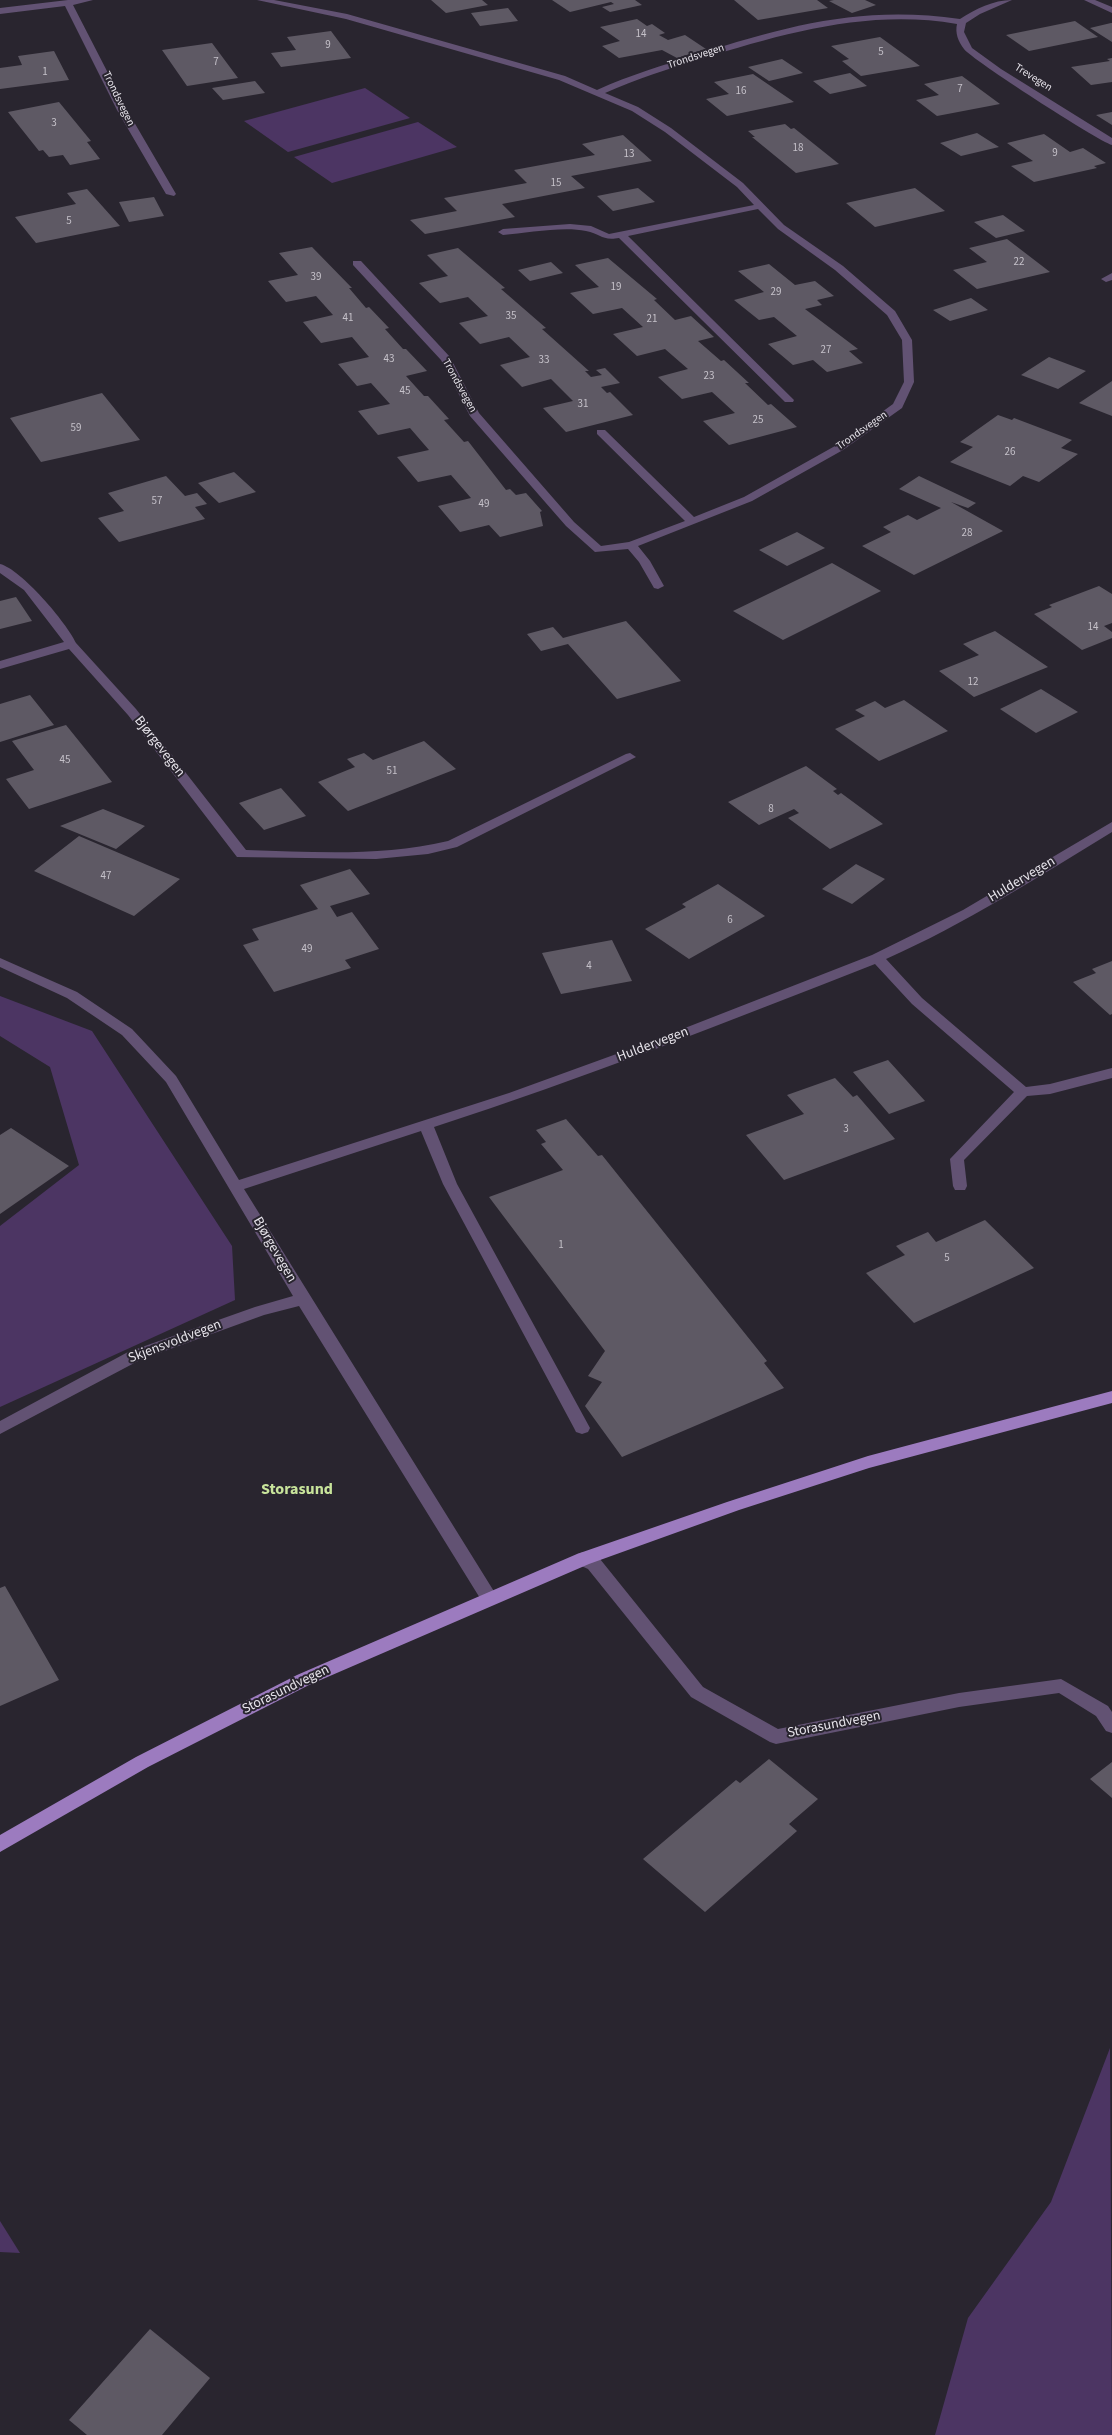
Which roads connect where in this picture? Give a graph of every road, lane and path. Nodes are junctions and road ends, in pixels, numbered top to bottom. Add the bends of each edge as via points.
1 (90, 0) edge
2 (261, 0) edge
3 (1008, 0) edge
4 (1088, 0) edge
5 (68, 2) junction
6 (1112, 10) edge
7 (0, 11) edge
8 (962, 22) junction
9 (598, 92) junction
10 (1112, 142) edge
11 (171, 194) dead end
12 (760, 206) junction
13 (503, 232) dead end
14 (621, 234) junction
15 (357, 263) dead end
16 (789, 400) dead end
17 (601, 432) dead end
18 (692, 521) junction
19 (632, 545) junction
20 (0, 567) edge
21 (658, 586) dead end
22 (71, 644) junction
23 (0, 665) edge
24 (630, 756) dead end
25 (1112, 826) edge
26 (877, 958) junction
27 (0, 962) edge
28 (1112, 1073) edge
29 (1023, 1092) junction
30 (425, 1124) junction
31 (236, 1186) junction
32 (960, 1186) dead end
33 (303, 1299) junction
34 (1112, 1397) edge
35 (0, 1428) edge
36 (582, 1428) dead end
37 (583, 1559) junction
38 (489, 1598) junction
39 (1112, 1726) edge
40 (0, 1844) edge

1 - 5 street
2 - 9 street, Trondsvegen via 347,17 496,58
3 - 8 street via 977,12
4 - 6 street
5 - 7 street
5 - 11 street, Trondsvegen via 122,110
8 - 9 street, Trondsvegen via 894,16 795,29 651,72
8 - 10 street, Trevegen via 960,32 968,49
9 - 12 street, Trondsvegen via 635,109 668,130 740,185
12 - 14 street
12 - 18 street, Trondsvegen via 781,227 839,268 891,314 907,340 909,382 898,406 839,448 748,499
13 - 14 street via 570,226 588,228 608,236
14 - 16 street
15 - 19 street, Trondsvegen via 446,359 474,414 570,524 599,550
17 - 18 street
18 - 19 street, Trondsvegen
19 - 21 street
20 - 22 street, Bjørgevegen via 28,588
22 - 23 street
22 - 24 street, Bjørgevegen via 132,712 242,854 336,855 431,850 452,844
25 - 26 street, Huldervegen via 1010,888
26 - 29 street via 918,1001
26 - 30 street, Huldervegen via 649,1047
27 - 31 street, Bjørgevegen via 72,995 127,1032 170,1078
28 - 29 street via 1050,1089
29 - 32 street via 957,1159
30 - 31 street, Huldervegen
30 - 36 street via 450,1184
31 - 33 street, Bjørgevegen
33 - 35 street, Skjensvoldvegen via 134,1356
33 - 38 street, Bjørgevegen
34 - 37 main road, Storasundvegen via 868,1462
37 - 38 main road, Storasundvegen
37 - 39 street, Storasundvegen via 594,1564 697,1692 776,1737 959,1700 1061,1686 1102,1711
38 - 40 main road, Storasundvegen via 303,1680 142,1762

